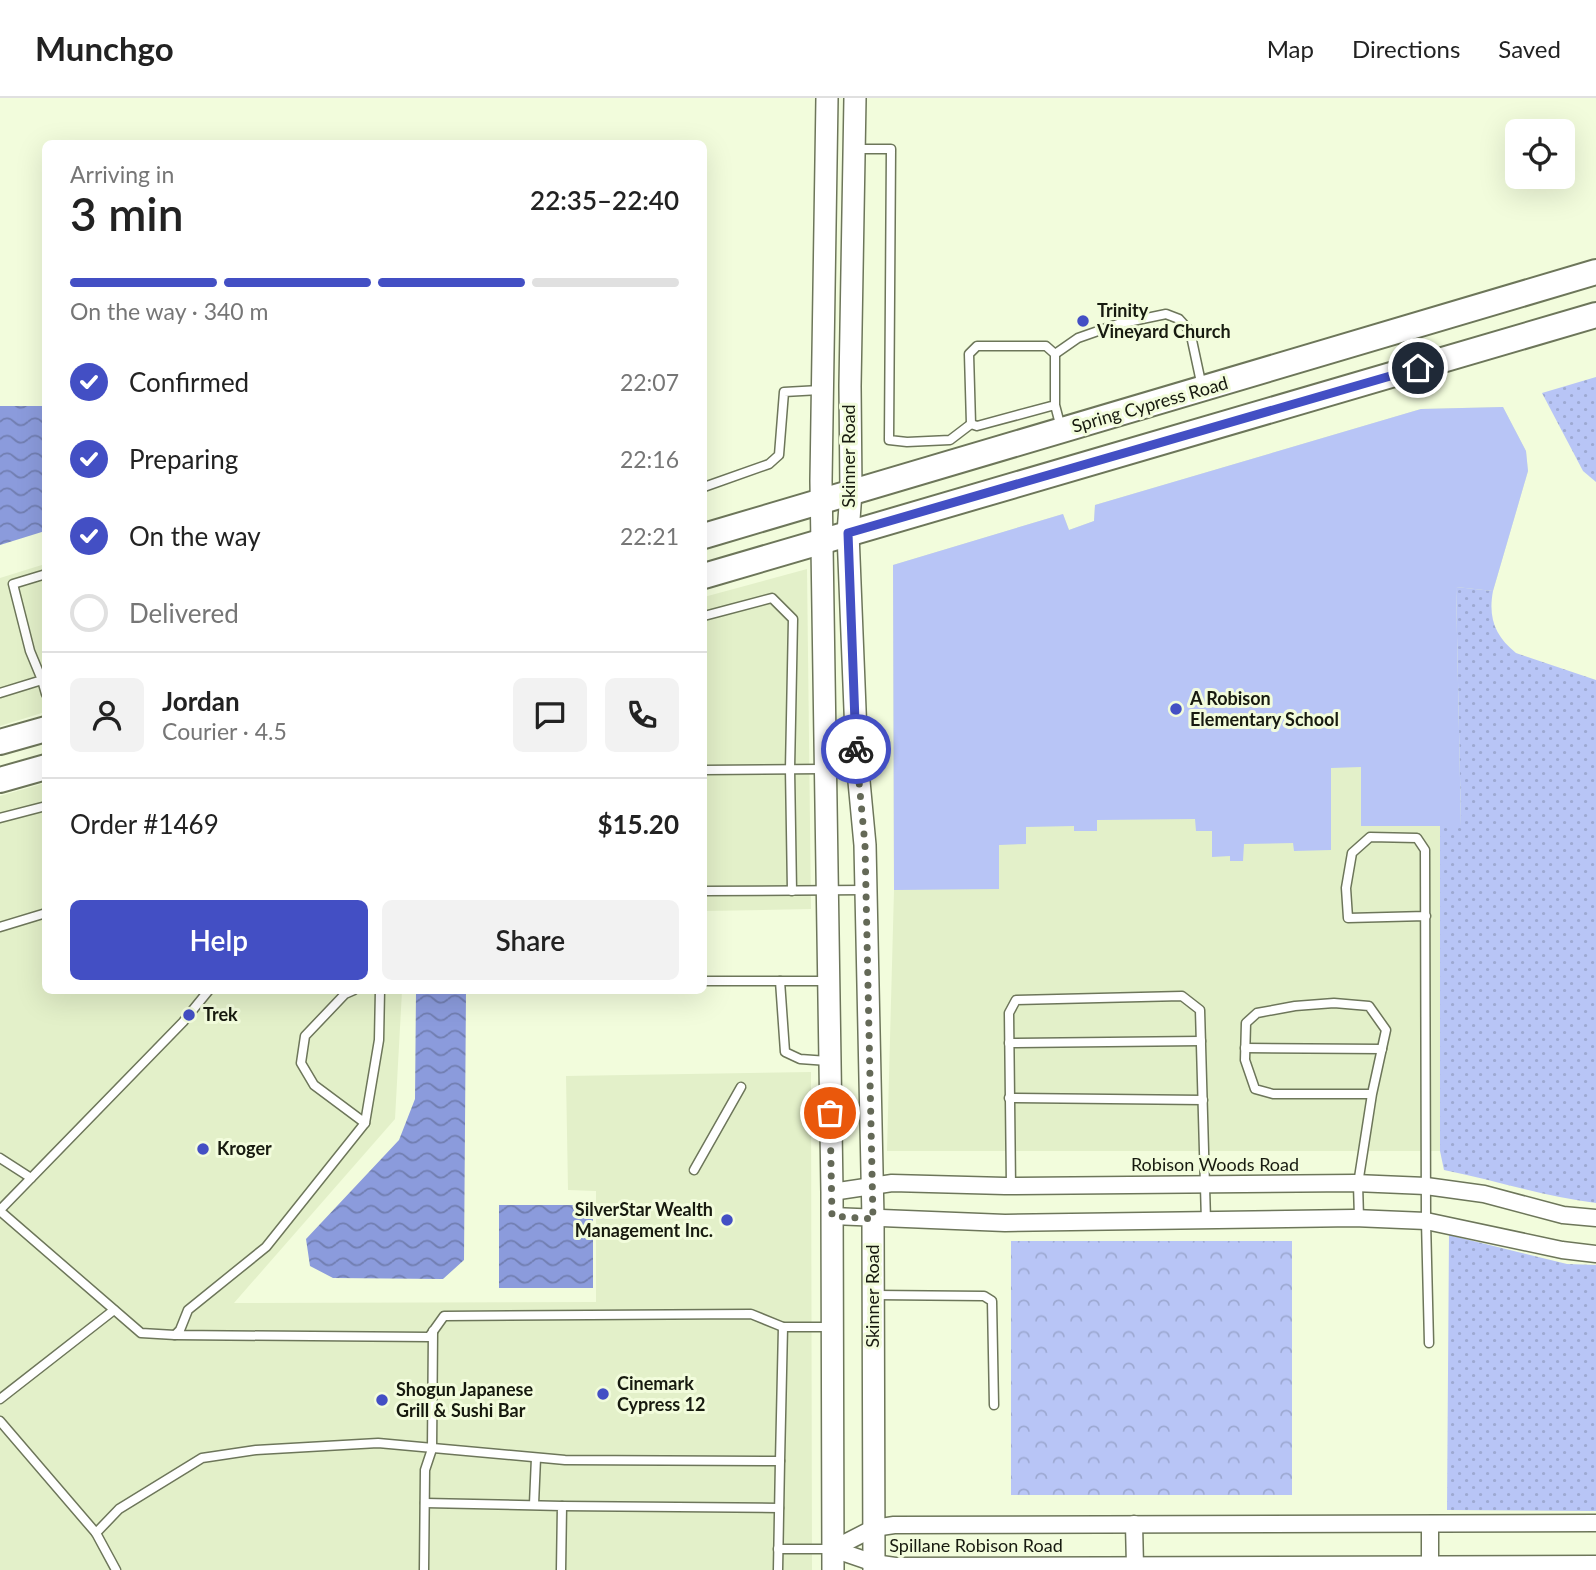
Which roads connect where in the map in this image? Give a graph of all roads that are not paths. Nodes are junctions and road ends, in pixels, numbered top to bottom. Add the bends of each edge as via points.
1 (827, 98) edge
2 (855, 98) edge
3 (826, 144) junction
4 (854, 146) junction
5 (1596, 272) edge
6 (1596, 315) edge
7 (1055, 354) junction
8 (1202, 389) junction
9 (821, 390) junction
10 (1055, 405) junction
11 (971, 424) junction
12 (1214, 427) junction
13 (1062, 431) junction
14 (707, 486) edge
15 (851, 492) junction
16 (821, 501) junction
17 (707, 530) edge
18 (848, 533) junction
19 (822, 541) junction
20 (42, 575) edge
21 (707, 575) edge
22 (707, 615) edge
23 (42, 678) edge
24 (42, 680) edge
25 (0, 692) edge
26 (42, 730) edge
27 (0, 742) edge
28 (42, 768) edge
29 (790, 769) junction
30 (824, 769) junction
31 (707, 770) edge
32 (0, 780) edge
33 (42, 807) edge
34 (0, 818) edge
35 (866, 890) junction
36 (707, 891) edge
37 (792, 891) junction
38 (826, 891) junction
39 (42, 914) edge
40 (1426, 916) junction
41 (1, 923) edge
42 (707, 981) edge
43 (780, 981) junction
44 (828, 981) junction
45 (206, 994) edge
46 (347, 994) edge
47 (380, 994) edge
48 (1201, 1041) junction
49 (1009, 1043) junction
50 (1245, 1048) junction
51 (1382, 1049) junction
52 (829, 1061) junction
53 (741, 1087) dead end
54 (1372, 1094) junction
55 (1009, 1098) junction
56 (1203, 1100) junction
57 (365, 1123) junction
58 (0, 1158) edge
59 (694, 1170) dead end
60 (31, 1178) junction
61 (1358, 1184) junction
62 (1206, 1185) junction
63 (873, 1186) junction
64 (1011, 1186) junction
65 (1426, 1186) junction
66 (832, 1192) junction
67 (0, 1210) edge
68 (832, 1216) junction
69 (1596, 1217) edge
70 (1359, 1218) junction
71 (873, 1219) junction
72 (1206, 1221) junction
73 (1426, 1221) junction
74 (1596, 1254) edge
75 (872, 1295) junction
76 (114, 1310) junction
77 (783, 1327) junction
78 (832, 1327) junction
79 (433, 1331) junction
80 (175, 1335) junction
81 (1429, 1343) dead end
82 (0, 1399) edge
83 (994, 1405) dead end
84 (0, 1421) edge
85 (432, 1448) junction
86 (536, 1458) junction
87 (780, 1461) junction
88 (425, 1503) junction
89 (534, 1504) junction
90 (562, 1506) junction
91 (779, 1508) junction
92 (1596, 1523) edge
93 (1134, 1524) junction
94 (1430, 1524) junction
95 (874, 1528) junction
96 (96, 1532) junction
97 (778, 1549) junction
98 (833, 1560) edge
99 (1596, 1564) edge
100 (874, 1567) edge
101 (1430, 1567) edge
102 (1135, 1568) edge
103 (116, 1570) edge
104 (424, 1570) edge
105 (561, 1570) edge
106 (778, 1570) edge

1 - 3 street, Skinner Road
2 - 4 street, Skinner Road
3 - 4 street
3 - 9 street, Skinner Road
4 - 11 lane via 891,149 889,440 950,440
4 - 15 street, Skinner Road
5 - 8 main road, Spring Cypress Road
6 - 12 main road
7 - 8 lane via 1078,338 1166,314 1180,319 1190,331
7 - 10 lane
7 - 11 lane via 1046,346 977,346 969,354
8 - 12 main road
8 - 13 main road, Spring Cypress Road
9 - 14 lane via 784,392 779,455 769,464
9 - 16 street, Skinner Road
10 - 11 lane
10 - 13 lane
12 - 18 main road
13 - 15 main road, Spring Cypress Road
15 - 16 main road, Spring Cypress Road
15 - 18 street, Skinner Road
16 - 17 main road, Spring Cypress Road
16 - 19 street, Skinner Road
18 - 19 main road
18 - 35 street, Skinner Road
19 - 21 main road
19 - 30 street, Skinner Road
20 - 23 lane via 13,584
22 - 29 lane via 772,598 793,619
24 - 25 lane
26 - 27 main road
28 - 32 main road
29 - 30 lane
29 - 31 lane
29 - 37 lane
30 - 38 street, Skinner Road
33 - 34 lane
35 - 38 lane
35 - 63 street, Skinner Road
36 - 37 lane
37 - 38 lane
38 - 44 street, Skinner Road
39 - 41 lane
40 - 40 lane via 1425,850 1417,838 1370,837 1352,853 1346,888 1348,918
40 - 65 lane
42 - 43 lane
43 - 44 lane
43 - 52 lane via 785,1052 800,1059
44 - 52 street, Skinner Road
45 - 60 lane
46 - 57 lane via 305,1036 301,1063 314,1085
47 - 57 lane via 379,1040
48 - 49 lane
48 - 49 lane via 1200,1010 1182,996 1016,1000 1009,1013
48 - 56 lane
49 - 55 lane
50 - 51 lane
50 - 51 lane via 1246,1023 1257,1013 1334,1003 1368,1006 1386,1030
50 - 54 lane via 1255,1089 1273,1094
51 - 54 lane
52 - 66 street, Skinner Road
53 - 59 lane
54 - 61 lane
55 - 56 lane
55 - 64 lane
56 - 62 lane
57 - 80 lane via 266,1247 188,1310
58 - 60 lane
60 - 67 lane
61 - 62 street, Robison Woods Road
61 - 65 street, Robison Woods Road
61 - 70 lane
62 - 64 street, Robison Woods Road
62 - 72 lane
63 - 64 street, Robison Woods Road
63 - 66 street, Robison Woods Road
63 - 71 street, Skinner Road
65 - 69 street, Robison Woods Road via 1484,1194 1563,1215
65 - 73 lane
66 - 68 street, Skinner Road
67 - 76 lane
68 - 71 street
68 - 78 street, Skinner Road
70 - 72 street
70 - 73 street
71 - 72 street
71 - 75 street, Skinner Road
73 - 74 street
73 - 81 lane
75 - 83 lane via 984,1296 992,1301
75 - 95 street, Skinner Road
76 - 80 lane via 141,1333
76 - 82 lane
77 - 78 lane
77 - 79 lane via 751,1314 444,1316
77 - 87 lane
78 - 98 street, Skinner Road
79 - 80 lane via 429,1337
79 - 85 lane
84 - 96 lane
85 - 86 lane
85 - 88 lane via 425,1470
85 - 96 lane via 378,1443 202,1458 119,1509
86 - 87 lane
86 - 89 lane
87 - 91 lane
88 - 89 lane
88 - 104 lane
89 - 90 lane
90 - 91 lane
90 - 105 lane
91 - 97 lane
92 - 94 street, Spillane Robison Road
93 - 94 street, Spillane Robison Road
93 - 95 street, Spillane Robison Road
93 - 102 street
94 - 101 street
95 - 98 street, Spillane Robison Road
95 - 100 street, Skinner Road
96 - 103 lane
97 - 98 lane
97 - 106 lane
98 - 100 street, Spillane Robison Road
99 - 101 street, Spillane Robison Road
100 - 102 street, Spillane Robison Road
101 - 102 street, Spillane Robison Road

